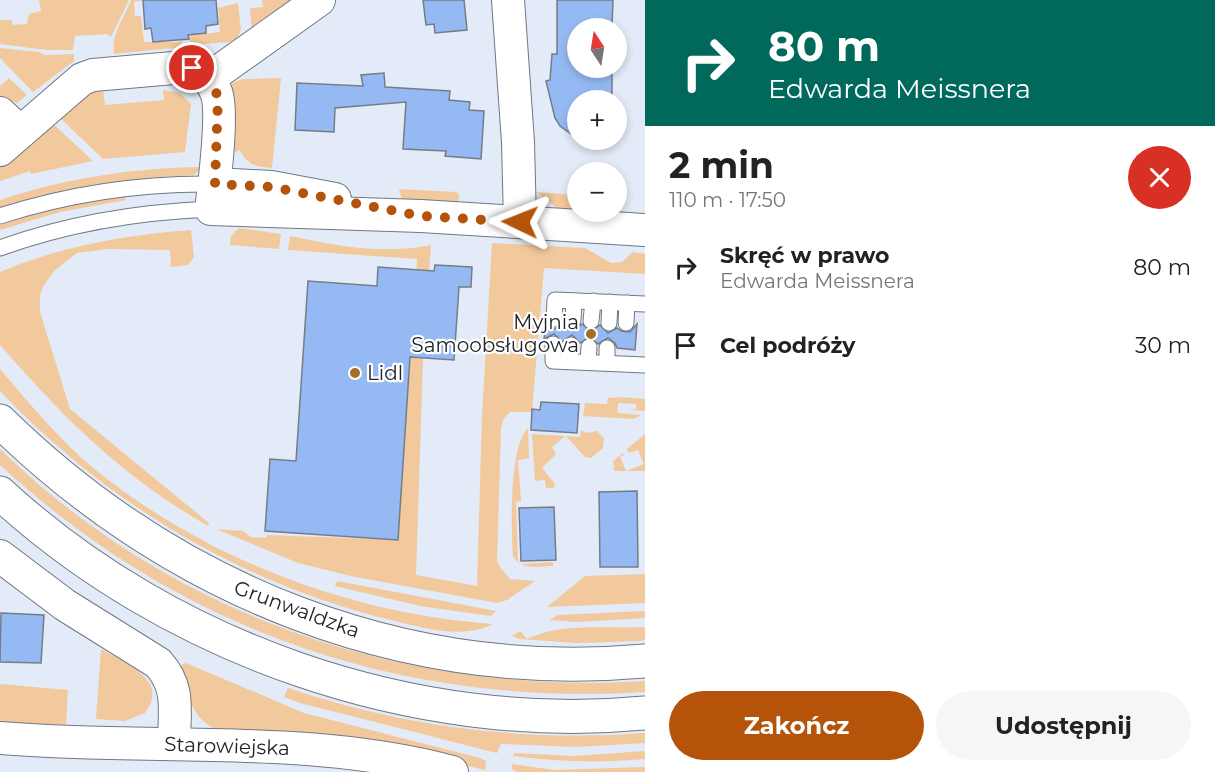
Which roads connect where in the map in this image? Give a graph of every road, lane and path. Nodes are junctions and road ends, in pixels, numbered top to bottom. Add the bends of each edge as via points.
1 (319, 0) edge
2 (508, 0) edge
3 (208, 79) junction
4 (7, 131) edge
5 (213, 197) junction
6 (0, 216) edge
7 (520, 222) junction
8 (645, 230) edge
9 (5, 246) edge
10 (574, 301) junction
11 (593, 302) junction
12 (610, 302) junction
13 (627, 303) junction
14 (645, 304) edge
15 (554, 319) dead end
16 (573, 320) dead end
17 (591, 321) dead end
18 (609, 323) dead end
19 (626, 323) dead end
20 (553, 344) dead end
21 (570, 345) dead end
22 (589, 347) dead end
23 (570, 361) junction
24 (588, 362) junction
25 (645, 364) edge
26 (0, 421) edge
27 (0, 493) edge
28 (0, 556) edge
29 (645, 661) edge
30 (645, 713) edge
31 (0, 738) edge
32 (174, 743) junction
33 (342, 761) edge
34 (452, 772) edge

1 - 3 street
2 - 7 street
3 - 4 street via 185,67 93,75
3 - 5 street via 218,102
5 - 6 lane via 146,184 103,190
5 - 7 street via 271,187 421,216
5 - 9 lane via 67,226
7 - 8 street
10 - 11 lane
10 - 15 lane via 555,300
10 - 16 lane
11 - 12 lane
11 - 17 lane
12 - 13 lane
12 - 18 lane
13 - 14 lane
13 - 19 lane
20 - 23 lane via 553,361
21 - 23 lane
22 - 24 lane
23 - 24 lane
24 - 25 lane via 607,355
26 - 29 main road, Grunwaldzka via 63,478 132,530 211,576 286,609 373,636 453,654 544,662
27 - 30 main road via 63,544 143,598 211,633 299,668 396,696 480,710 563,715
28 - 32 street via 50,595 158,663 166,672 176,699
31 - 32 street, Starowiejska
32 - 33 street, Starowiejska
33 - 34 street, Starowiejska via 404,759

